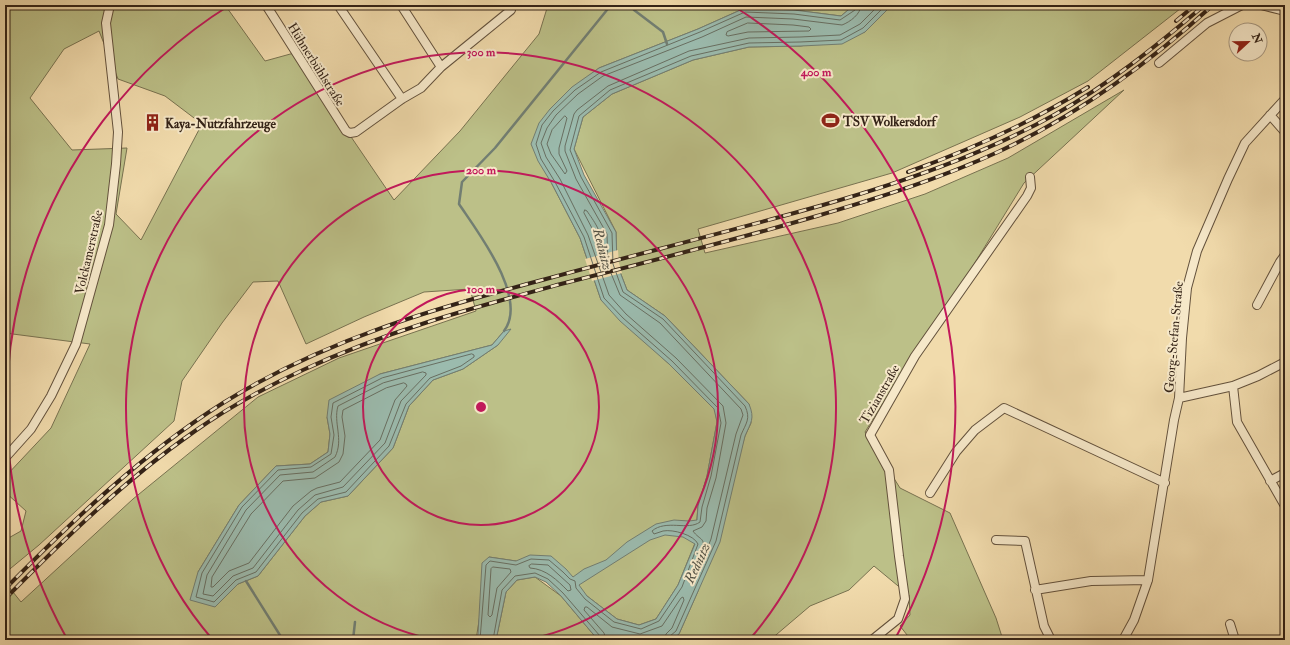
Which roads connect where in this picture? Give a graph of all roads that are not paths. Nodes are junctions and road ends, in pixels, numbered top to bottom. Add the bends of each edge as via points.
1 (110, 5) edge
2 (266, 5) edge
3 (338, 5) edge
4 (401, 5) edge
5 (511, 5) edge
6 (1242, 5) edge
7 (1260, 5) edge
8 (1285, 11) edge
9 (1159, 63) dead end
10 (441, 67) junction
11 (402, 99) junction
12 (1285, 99) edge
13 (1270, 116) junction
14 (1285, 132) edge
15 (1030, 177) dead end
16 (1285, 255) edge
17 (1257, 305) dead end
18 (1285, 362) edge
19 (1233, 386) junction
20 (1179, 398) junction
21 (5, 458) edge
22 (1285, 473) edge
23 (1270, 481) junction
24 (1164, 483) junction
25 (930, 493) dead end
26 (1285, 506) edge
27 (996, 540) dead end
28 (1148, 580) junction
29 (1036, 590) junction
30 (1230, 624) dead end
31 (872, 640) edge
32 (1051, 640) edge
33 (1123, 640) edge
34 (1235, 640) edge

1 - 21 street, Volckamerstraße via 106,24 118,132 109,225 76,344 51,396 31,429
2 - 11 street, Hühnerbühlstraße via 346,131 356,132
3 - 11 street
4 - 10 street
5 - 10 street via 511,10
6 - 9 street via 1208,23
7 - 8 street
10 - 11 street via 421,88
12 - 13 street, Georg-Stefan-Straße
13 - 14 street
13 - 20 street, Georg-Stefan-Straße via 1245,143 1197,251 1187,288
15 - 31 street, Tizianstraße via 1031,188 1027,196 915,356 870,435 889,470 906,599 898,619
16 - 17 street
18 - 19 street
19 - 20 street
19 - 23 street via 1237,422
20 - 24 street, Georg-Stefan-Straße
22 - 23 street
23 - 26 street
24 - 25 street via 1004,408 975,430
24 - 28 street, Georg-Stefan-Straße
27 - 29 street via 1025,541
28 - 29 street via 1091,581
28 - 33 street, Georg-Stefan-Straße via 1134,620
29 - 32 street via 1044,626
30 - 34 street

